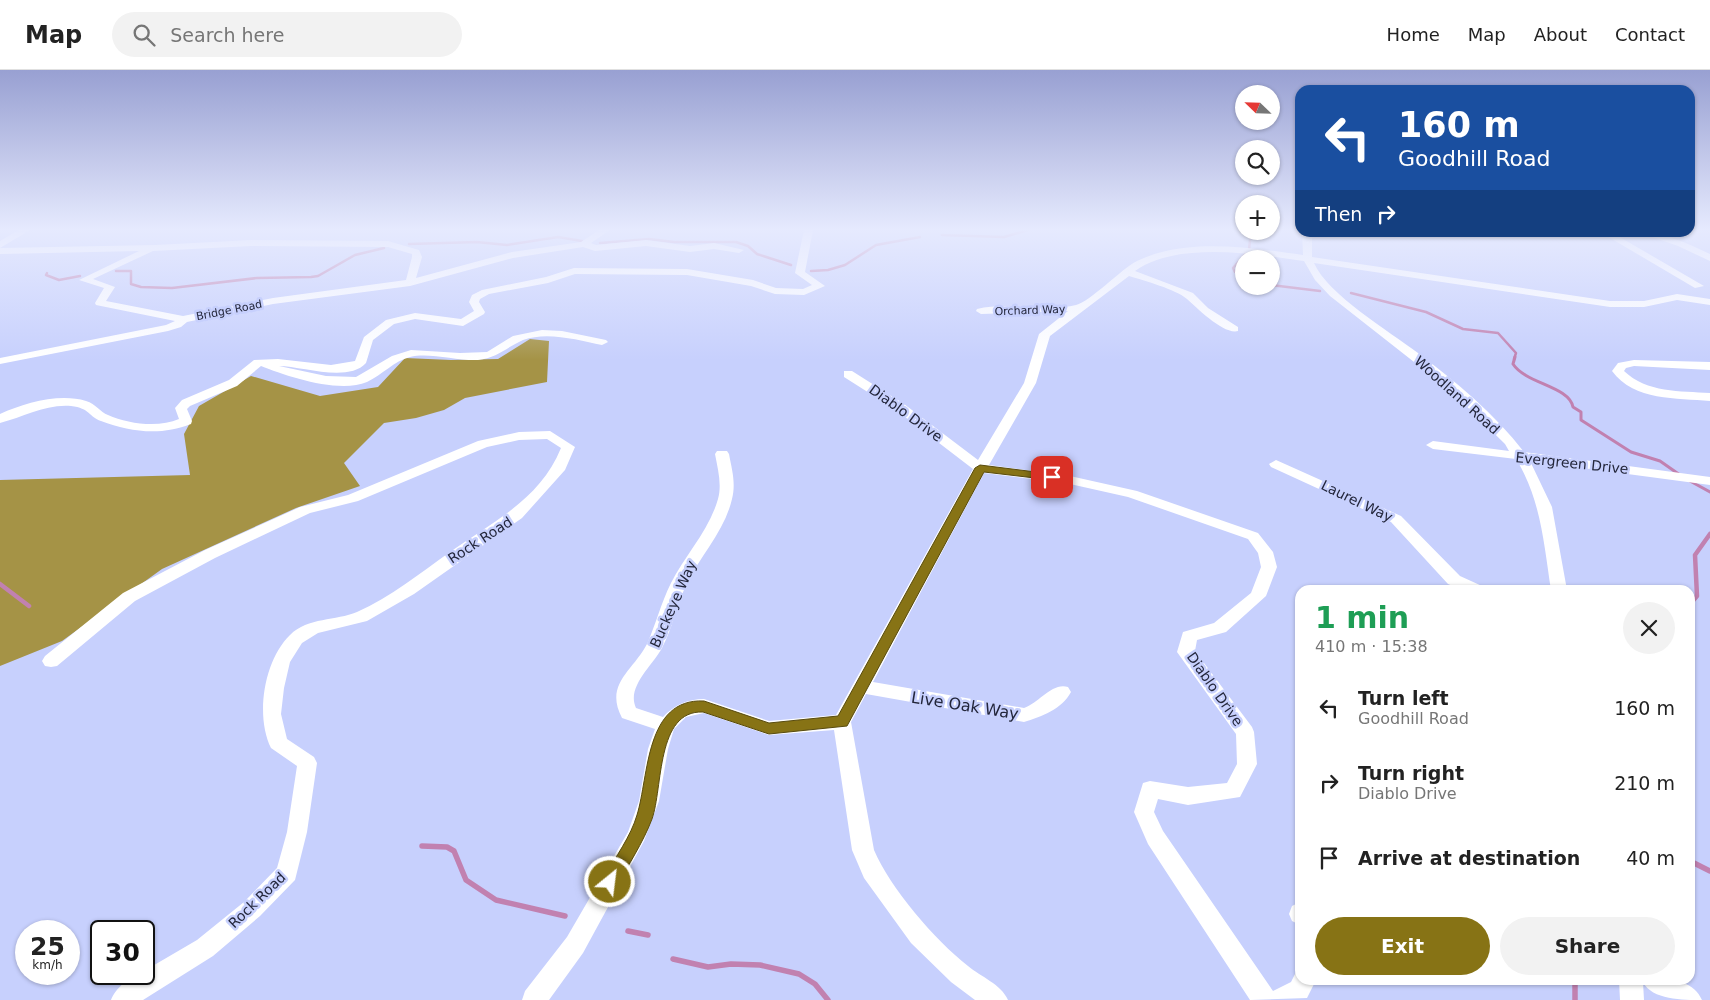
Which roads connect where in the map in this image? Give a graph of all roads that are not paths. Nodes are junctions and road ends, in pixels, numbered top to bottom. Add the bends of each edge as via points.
1 (99, 273) edge
2 (413, 273) edge
3 (447, 273) edge
4 (567, 273) edge
5 (696, 273) edge
6 (801, 273) edge
7 (1127, 273) edge
8 (1133, 273) edge
9 (1315, 273) edge
10 (1400, 273) edge
11 (1676, 273) edge
12 (410, 284) junction
13 (1698, 286) dead end
14 (1710, 302) edge
15 (1079, 308) junction
16 (981, 311) dead end
17 (183, 319) junction
18 (1234, 329) dead end
19 (602, 342) dead end
20 (0, 361) edge
21 (274, 363) junction
22 (1710, 366) edge
23 (848, 374) dead end
24 (1710, 397) edge
25 (0, 419) edge
26 (1433, 445) dead end
27 (722, 454) dead end
28 (1522, 458) junction
29 (1276, 464) dead end
30 (980, 468) junction
31 (1710, 481) edge
32 (1465, 585) edge
33 (1558, 585) edge
34 (51, 661) dead end
35 (862, 687) junction
36 (1062, 692) dead end
37 (842, 722) junction
38 (666, 726) junction
39 (1302, 985) edge
40 (1631, 985) edge
41 (1663, 985) edge
42 (124, 1000) edge
43 (534, 1000) edge
44 (996, 1000) edge
45 (1264, 1000) edge
46 (1281, 1000) edge
47 (1632, 1000) edge
48 (1690, 1000) edge

1 - 17 street via 84,280 110,287 100,303
2 - 12 street
3 - 12 street, Bridge Road
4 - 21 street via 476,296 474,302 480,312 464,323 415,316 390,322 368,338 360,363 355,366 336,368
5 - 6 street via 753,282 775,291 804,292 820,286
7 - 15 street
8 - 18 street via 1189,295 1204,310
9 - 28 street, Woodland Road via 1329,290 1439,374
10 - 14 street via 1610,304 1644,304 1677,297
11 - 13 street
12 - 17 street, Bridge Road via 273,301
15 - 16 street, Orchard Way
15 - 30 street via 1045,334 1038,346 1036,370 1030,383
17 - 20 street, Bridge Road via 168,328
19 - 21 street via 537,334 520,338 502,351 489,355 411,353 401,355 358,382 270,368
21 - 25 street via 258,362 233,383 186,403 181,412 186,422 166,429 153,430 103,418 100,412 74,403 30,407
22 - 24 street via 1634,363 1622,365 1618,371 1628,382 1642,388
23 - 30 street, Diablo Drive via 900,407
26 - 28 street, Evergreen Drive
27 - 38 street, Buckeye Way via 727,488 721,507 679,584 655,645 625,694 624,702 629,713
28 - 31 street, Evergreen Drive
28 - 33 street, Woodland Road via 1537,483 1548,513
29 - 32 street, Laurel Way via 1396,519 1454,580
30 - 35 street
30 - 45 street, Diablo Drive via 1070,480 1132,494 1253,536 1265,552 1269,567 1258,596 1220,628 1189,636 1186,652 1245,732 1246,764 1233,790 1188,796 1150,789 1144,812 1154,838
34 - 42 street, Rock Road via 129,597 227,545 305,510 353,498 482,444 519,436 550,435 568,447 560,467 517,515 408,590 361,617 313,628 296,639 281,661 272,714 278,743 307,763 297,832 287,873 252,909 205,948 144,984
35 - 36 street, Live Oak Way via 1024,715 1039,710
35 - 37 street
37 - 38 street via 769,728 704,706 695,706 679,712
37 - 44 street via 863,850 872,871 919,935 959,974
38 - 43 street via 658,748 649,801 637,835 575,945
39 - 46 street via 1300,990
40 - 47 street
41 - 48 street

